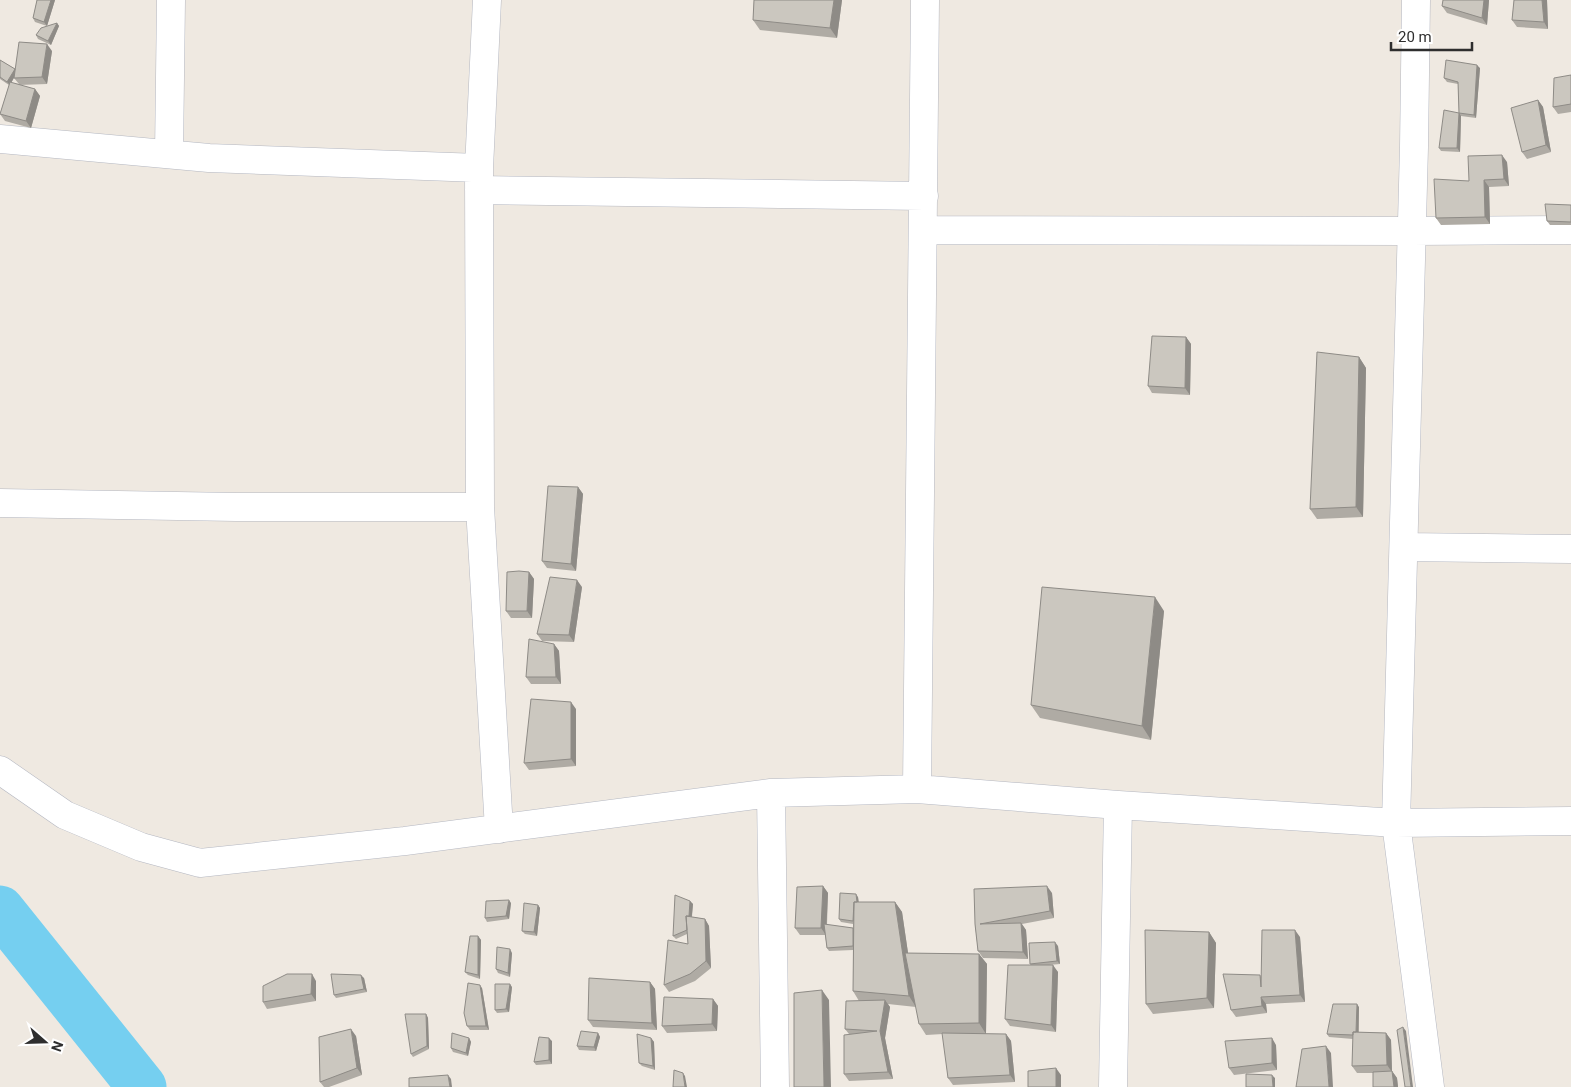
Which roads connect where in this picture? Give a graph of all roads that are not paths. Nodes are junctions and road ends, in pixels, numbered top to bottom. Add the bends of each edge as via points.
1 (171, 0) edge
2 (487, 0) edge
3 (925, 0) edge
4 (1416, 0) edge
5 (0, 139) edge
6 (169, 154) junction
7 (479, 179) junction
8 (924, 196) junction
9 (924, 230) junction
10 (1571, 230) edge
11 (1412, 231) junction
12 (0, 503) edge
13 (480, 508) junction
14 (1404, 547) junction
15 (1571, 549) edge
16 (0, 770) edge
17 (917, 789) junction
18 (771, 793) junction
19 (1118, 805) junction
20 (1571, 821) edge
21 (1396, 823) junction
22 (499, 829) junction
23 (774, 1087) edge
24 (1113, 1087) edge
25 (1430, 1087) edge

1 - 6 street
2 - 7 street
3 - 8 street
4 - 11 street
5 - 6 street
6 - 7 street
7 - 8 street
7 - 13 street
8 - 9 street
9 - 11 street
9 - 17 street
10 - 11 street
11 - 14 street
12 - 13 street
13 - 22 street
14 - 15 street
14 - 21 street
16 - 22 street via 65,815 141,847 200,863
17 - 18 street
17 - 19 street
18 - 22 street
18 - 23 street
19 - 21 street
19 - 24 street
20 - 21 street
21 - 25 street

